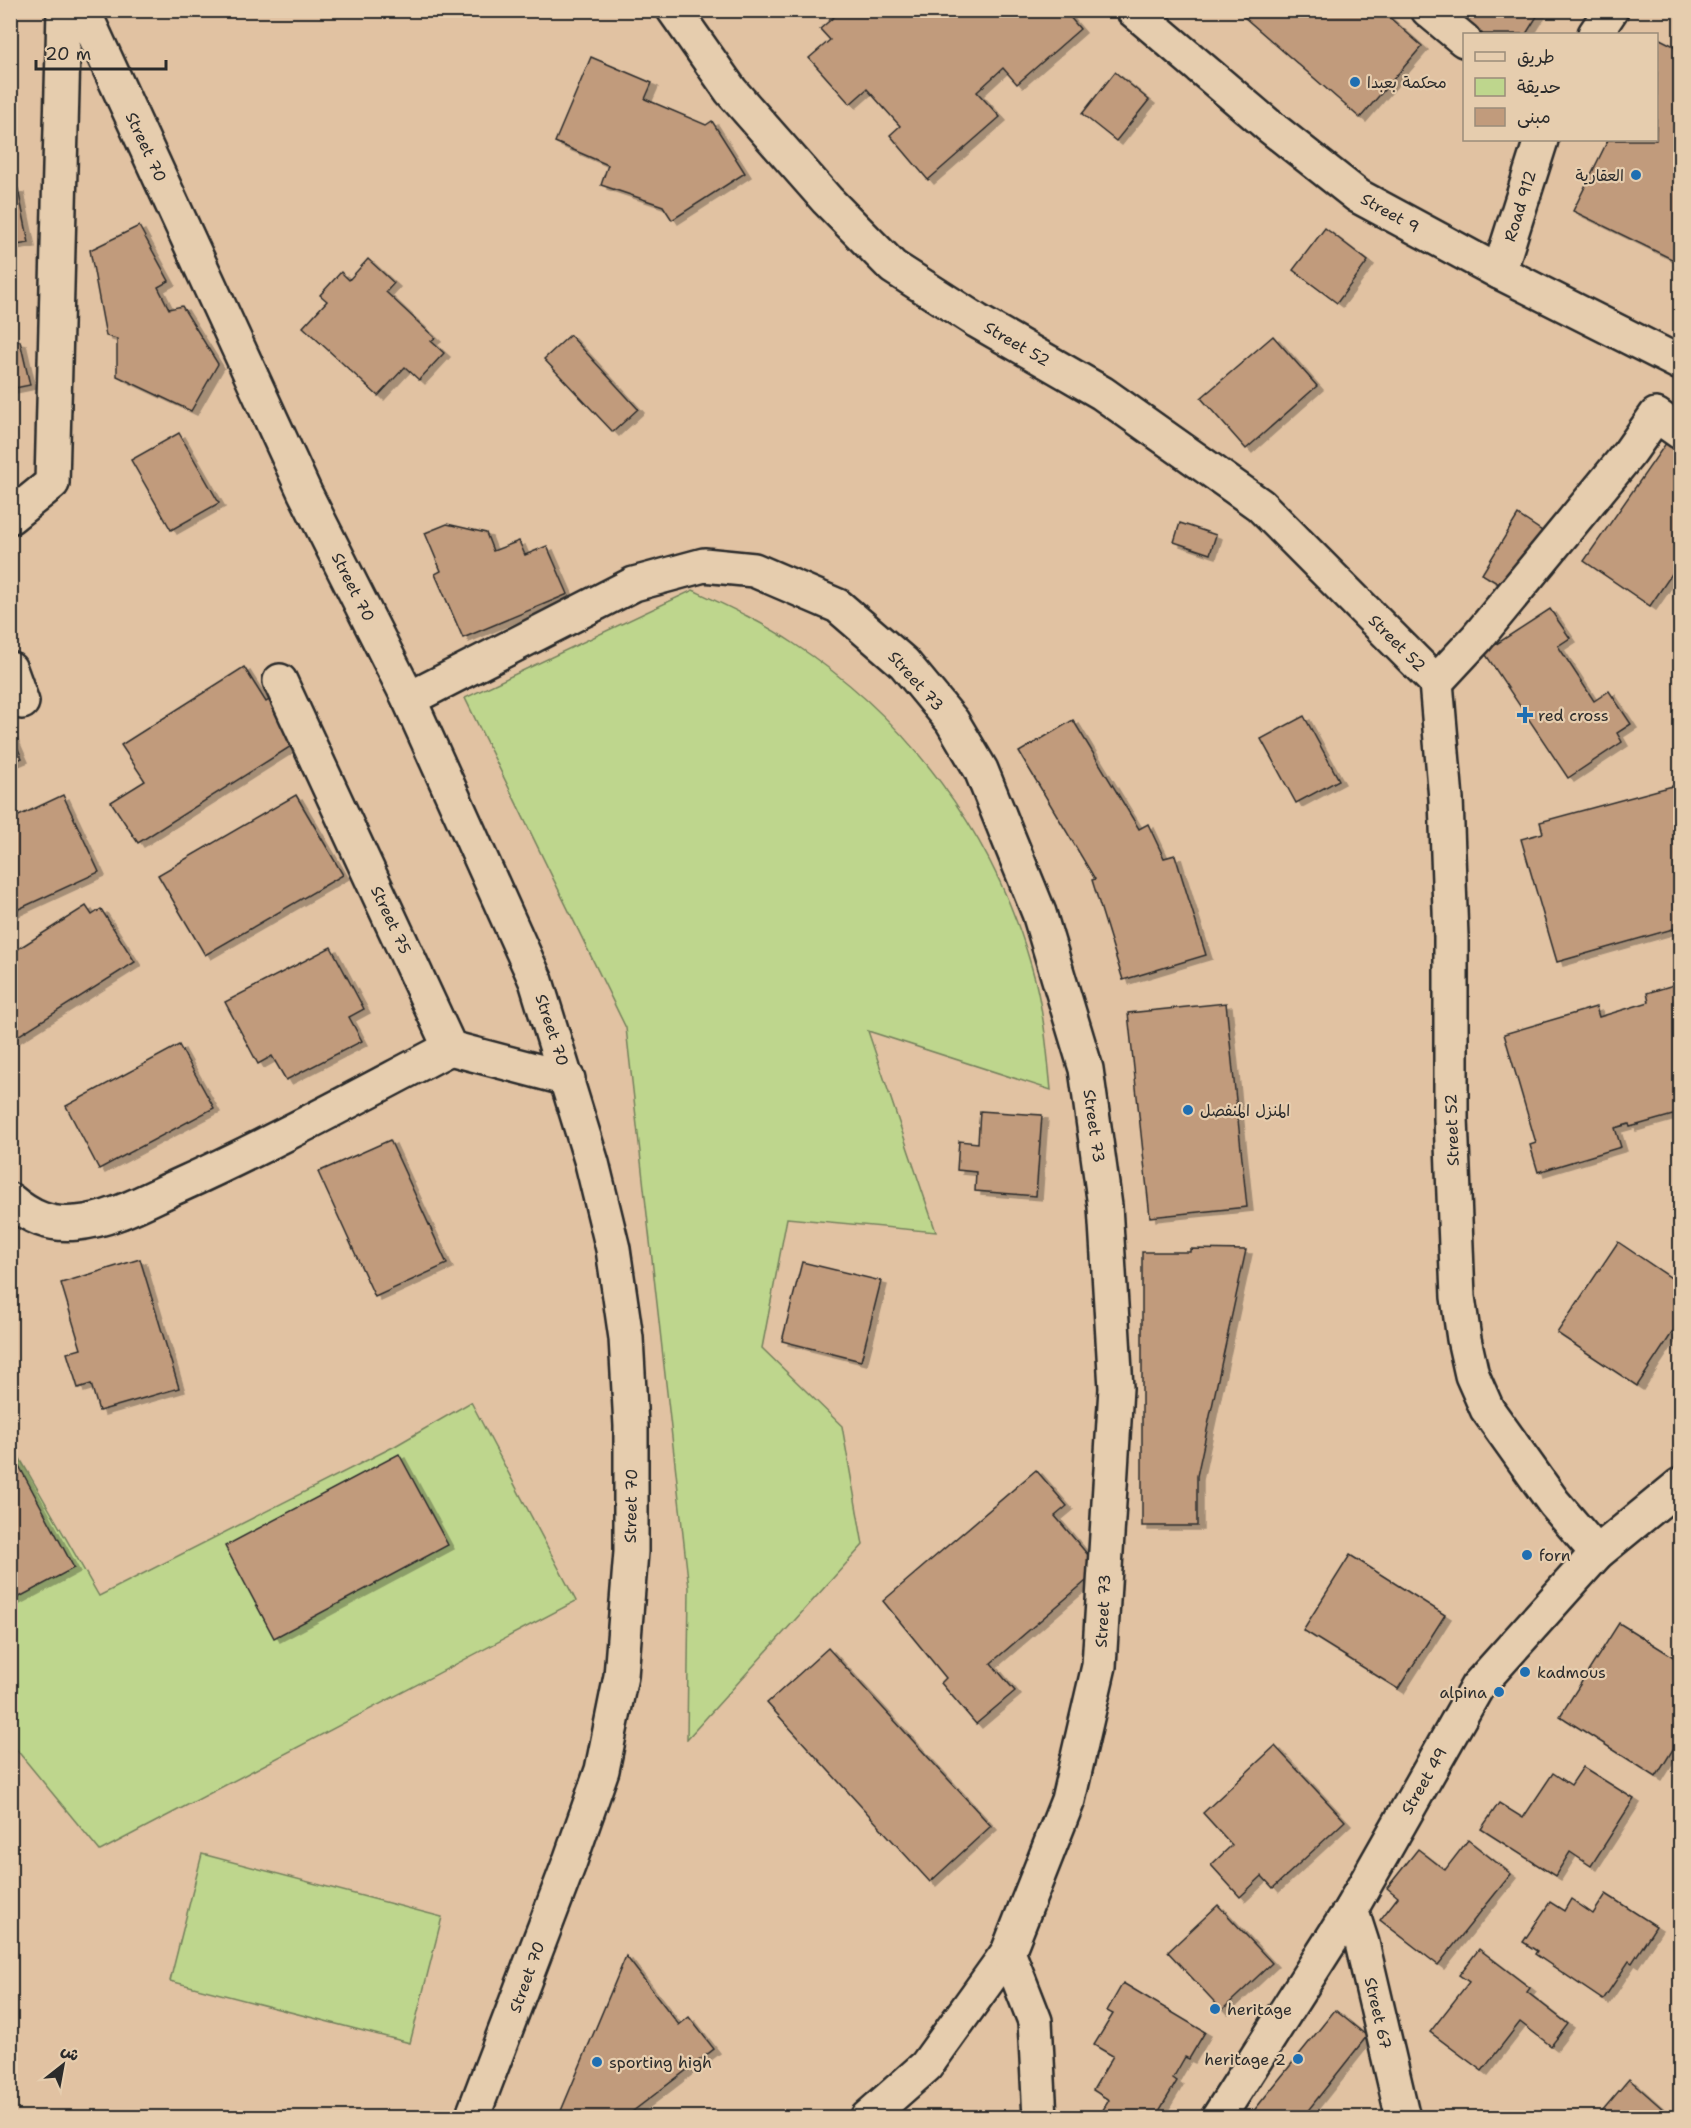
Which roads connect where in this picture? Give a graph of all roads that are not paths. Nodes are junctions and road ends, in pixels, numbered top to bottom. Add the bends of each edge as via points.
1 (64, 10) edge
2 (83, 10) edge
3 (674, 10) edge
4 (1133, 10) edge
5 (1428, 10) edge
6 (1611, 10) edge
7 (1596, 33) edge
8 (1463, 39) edge
9 (1541, 141) edge
10 (1499, 272) junction
11 (1680, 363) edge
12 (1680, 432) edge
13 (10, 517) edge
14 (10, 669) edge
15 (280, 681) dead end
16 (1436, 682) junction
17 (409, 699) junction
18 (21, 702) dead end
19 (450, 1048) junction
20 (568, 1079) junction
21 (10, 1200) edge
22 (1680, 1485) edge
23 (1597, 1553) junction
24 (1351, 1909) junction
25 (1008, 1952) junction
26 (472, 2118) edge
27 (867, 2118) edge
28 (1040, 2118) edge
29 (1218, 2118) edge
30 (1403, 2118) edge

1 - 13 street via 52,483
2 - 17 street, Street 70 via 305,494
3 - 16 street, Street 52 via 731,91 827,201 893,267 976,321 1102,393 1260,505
4 - 10 street, Street 9 via 1358,196
5 - 8 street
6 - 7 street
9 - 10 street, Road 912
10 - 11 street, Street 9
12 - 16 street via 1656,415 1477,638
14 - 18 street
15 - 19 street, Street 75
16 - 23 street, Street 52 via 1446,799 1451,1118 1458,1297 1464,1339 1472,1375 1487,1409 1554,1503
17 - 20 street, Street 70 via 536,981
17 - 25 street, Street 73 via 634,584 704,565 754,570 838,606 904,663 952,721 981,770 1039,913 1086,1069 1105,1206 1116,1388 1099,1666 1068,1800
19 - 20 street
19 - 21 street via 248,1154 109,1217 76,1223 46,1221 26,1214
20 - 26 street, Street 70 via 613,1249 626,1338 632,1490 621,1677 602,1770
22 - 23 street, Street 49
23 - 24 street, Street 49 via 1477,1688
24 - 29 street, Street 49
24 - 30 street, Street 67
25 - 27 street, Street 73 via 926,2066
25 - 28 street via 1035,2022

